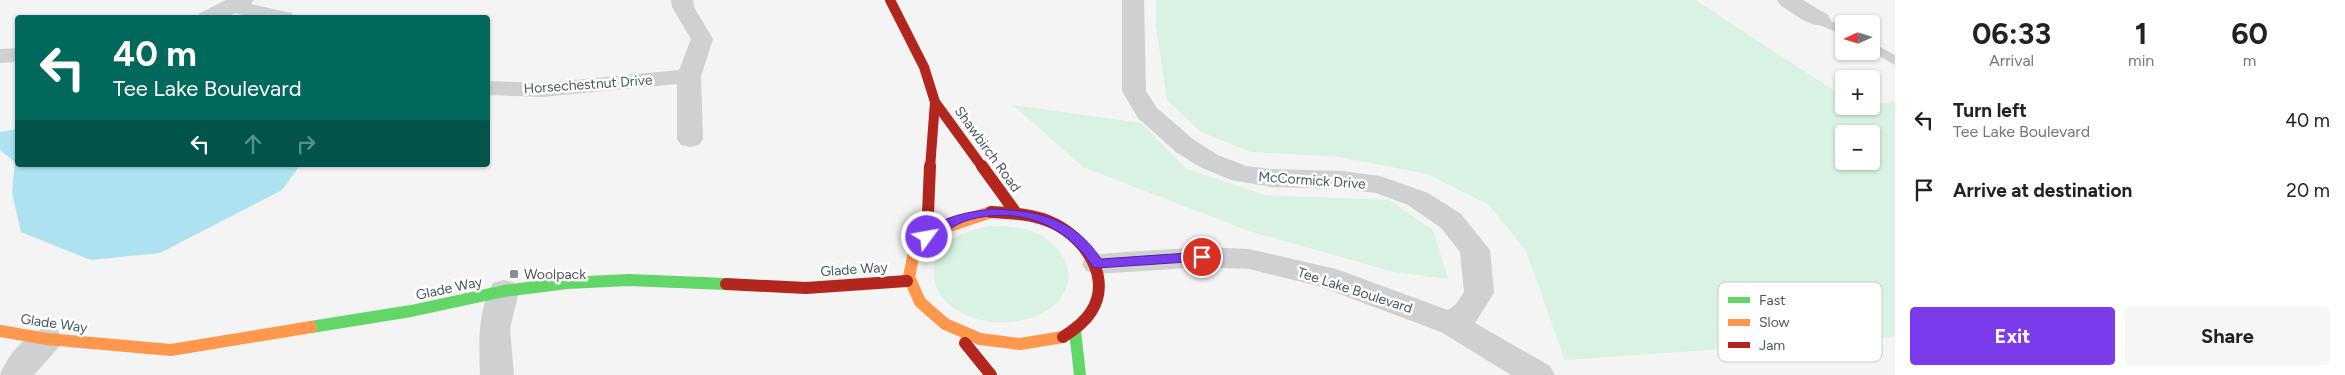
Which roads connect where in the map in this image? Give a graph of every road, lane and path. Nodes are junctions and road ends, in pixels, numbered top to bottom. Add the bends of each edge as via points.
1 (682, 0) edge
2 (890, 0) edge
3 (1133, 0) edge
4 (1788, 0) edge
5 (239, 3) edge
6 (214, 15) edge
7 (275, 15) edge
8 (1820, 20) joint
9 (1835, 28) edge
10 (1880, 52) edge
11 (15, 54) edge
12 (0, 56) edge
13 (1895, 61) edge
14 (689, 76) junction
15 (490, 88) edge
16 (935, 102) junction
17 (690, 140) dead end
18 (1016, 213) junction
19 (927, 237) junction
20 (1097, 264) junction
21 (907, 281) junction
22 (504, 291) junction
23 (1452, 324) junction
24 (0, 331) edge
25 (1075, 331) junction
26 (47, 339) junction
27 (965, 343) junction
28 (16, 375) edge
29 (497, 375) edge
30 (991, 375) edge
31 (1080, 375) edge
32 (1538, 375) edge

1 - 14 street via 702,39
2 - 16 main road, Shawbirch Road via 924,68
3 - 23 street, McCormick Drive via 1134,91 1147,113 1185,146 1209,161 1241,174 1380,185 1418,199 1451,221 1474,250 1478,293 1467,312
4 - 8 street
5 - 6 street
5 - 7 street
8 - 9 lane
10 - 13 lane
11 - 12 street
14 - 15 street, Horsechestnut Drive via 542,90
14 - 17 street
16 - 18 main road, Shawbirch Road
16 - 19 main road, Shawbirch Road
18 - 19 main road via 991,212 967,216 945,224
18 - 20 main road via 1037,217 1074,235
19 - 21 main road via 913,257
20 - 23 street, Tee Lake Boulevard via 1202,257 1249,258 1325,277
20 - 25 main road via 1101,287 1094,310
21 - 22 main road, Glade Way via 806,288 629,280 566,283
21 - 27 main road via 911,299 923,317 942,332
22 - 26 main road, Glade Way via 411,311 171,350
22 - 29 street via 494,329
23 - 32 street, Tee Lake Boulevard
24 - 26 main road, Glade Way
25 - 27 main road via 1052,343 1024,350 994,350
25 - 31 main road
26 - 28 street
27 - 30 main road

